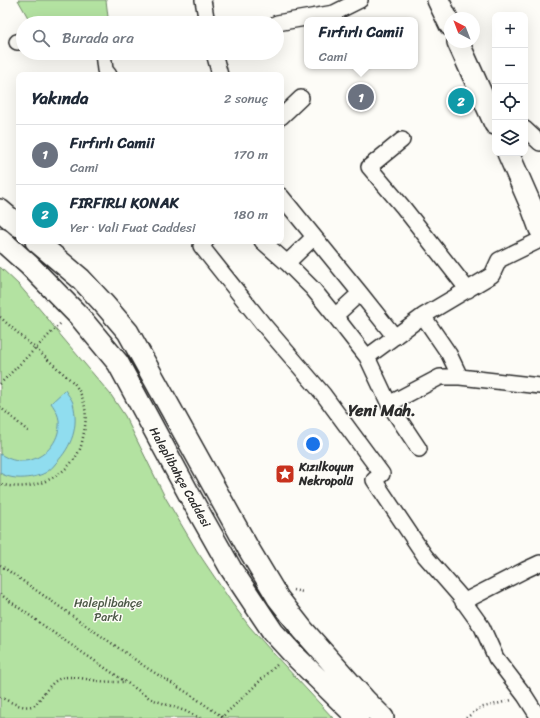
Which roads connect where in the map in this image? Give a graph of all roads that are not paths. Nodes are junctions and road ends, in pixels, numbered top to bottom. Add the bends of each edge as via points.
1 (203, 0) edge
2 (359, 0) edge
3 (438, 0) edge
4 (444, 13) edge
5 (206, 16) edge
6 (311, 17) edge
7 (304, 18) edge
8 (284, 22) edge
9 (461, 48) edge
10 (104, 60) edge
11 (216, 60) edge
12 (107, 72) edge
13 (219, 72) edge
14 (301, 98) dead end
15 (284, 114) edge
16 (492, 115) edge
17 (528, 132) edge
18 (402, 140) dead end
19 (540, 143) edge
20 (509, 156) edge
21 (284, 200) edge
22 (0, 210) edge
23 (16, 223) edge
24 (540, 229) edge
25 (314, 236) junction
26 (0, 239) edge
27 (540, 240) edge
28 (40, 244) edge
29 (203, 244) edge
30 (265, 244) edge
31 (287, 263) junction
32 (468, 290) junction
33 (360, 293) junction
34 (335, 316) junction
35 (424, 316) junction
36 (395, 337) junction
37 (367, 356) junction
38 (460, 377) junction
39 (540, 386) edge
40 (389, 404) junction
41 (419, 449) dead end
42 (540, 563) edge
43 (463, 602) junction
44 (358, 718) edge
45 (383, 718) edge
46 (539, 718) edge

1 - 5 street
2 - 6 street via 334,13
3 - 4 main road
7 - 8 street
9 - 16 main road
10 - 12 street
11 - 13 street
14 - 15 street
17 - 19 street
18 - 32 street via 370,167
20 - 24 main road
21 - 25 street
22 - 23 main road
25 - 31 street
25 - 33 street
26 - 44 main road, Haleplibahçe Caddesi via 74,311 118,363 231,569 273,632
27 - 32 street via 499,260 492,275
28 - 45 main road, Haleplibahçe Caddesi via 81,279 128,332 278,598 303,630
29 - 43 street via 201,246 323,394 382,474 374,480 424,556
30 - 31 street
31 - 34 street
32 - 35 street
33 - 34 street
33 - 36 street
34 - 37 street
35 - 36 street
35 - 38 street via 449,354
36 - 37 street
37 - 40 street
38 - 39 street
38 - 40 street via 440,377
40 - 41 street
42 - 43 street
43 - 46 street via 482,627 496,658

